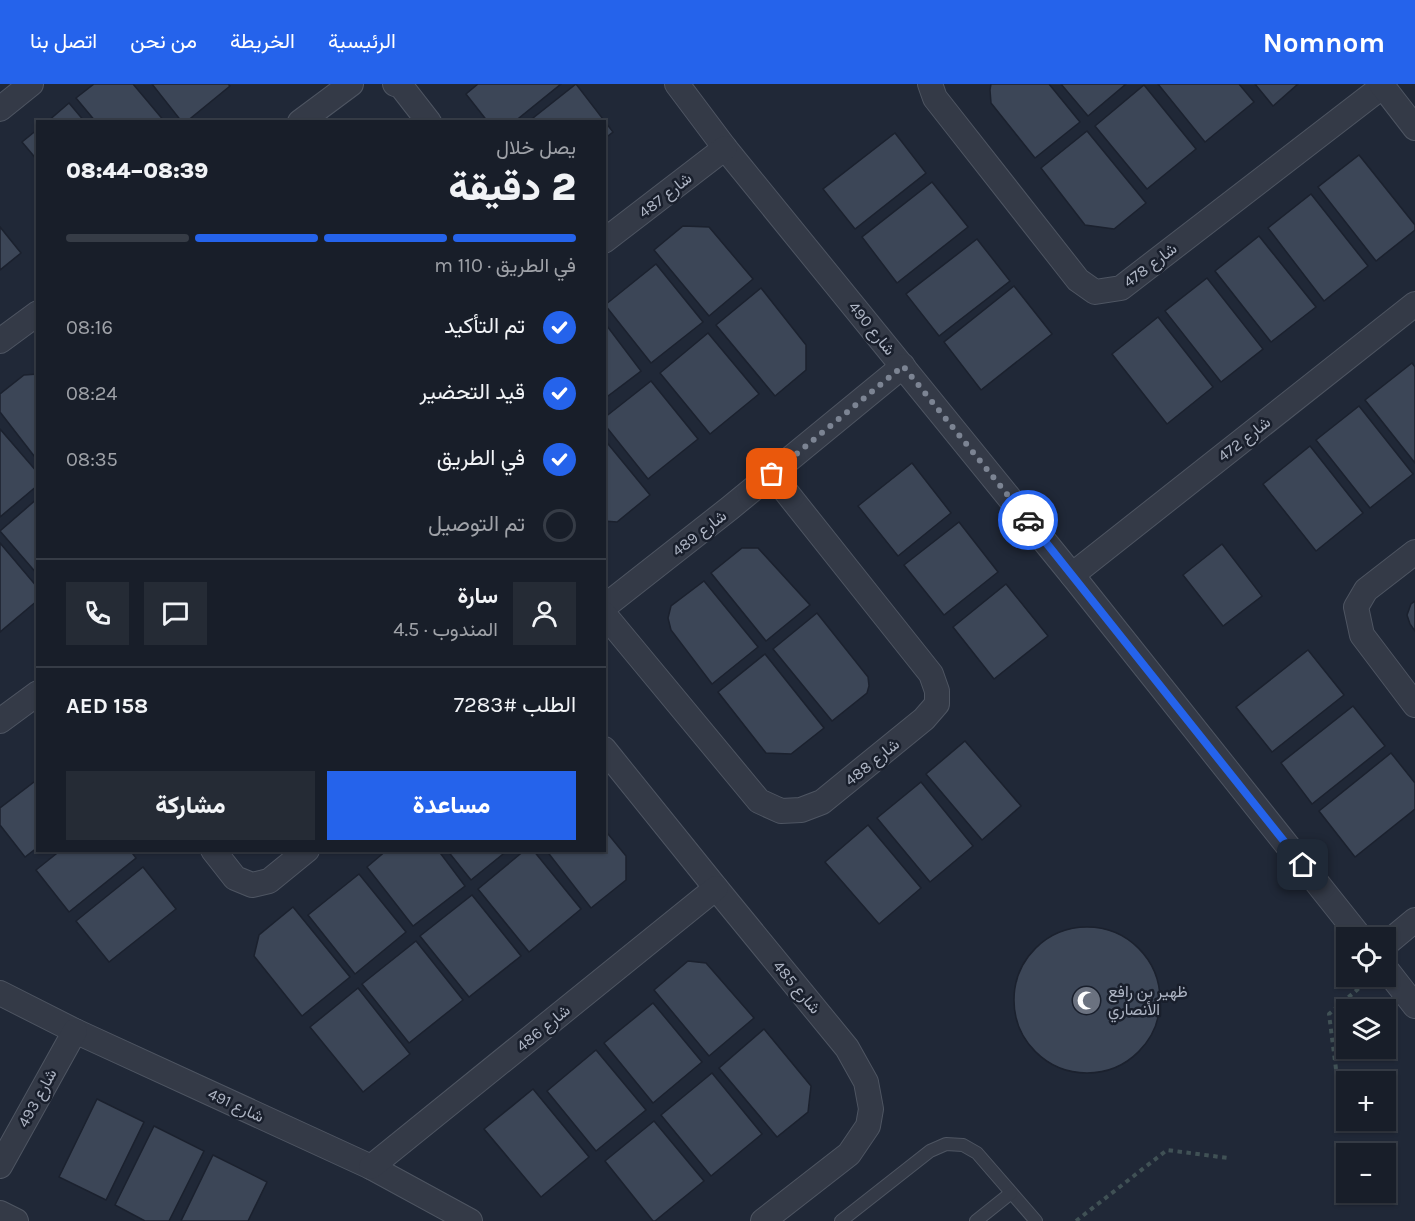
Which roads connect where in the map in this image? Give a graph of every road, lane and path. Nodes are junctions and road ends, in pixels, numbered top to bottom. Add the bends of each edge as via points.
1 (31, 84) edge
2 (351, 84) edge
3 (395, 84) edge
4 (676, 84) edge
5 (930, 84) edge
6 (1382, 85) edge
7 (0, 109) edge
8 (303, 120) edge
9 (427, 120) edge
10 (1415, 128) edge
11 (725, 148) junction
12 (606, 239) edge
13 (1415, 304) edge
14 (36, 314) edge
15 (0, 341) edge
16 (903, 366) junction
17 (772, 474) junction
18 (1415, 552) edge
19 (1072, 575) junction
20 (606, 605) edge
21 (606, 616) edge
22 (36, 695) edge
23 (1415, 705) edge
24 (0, 722) edge
25 (606, 751) edge
26 (215, 852) edge
27 (305, 852) edge
28 (716, 888) junction
29 (1415, 920) edge
30 (1352, 927) edge
31 (1396, 936) edge
32 (1396, 982) edge
33 (1360, 987) edge
34 (0, 993) edge
35 (1415, 1006) edge
36 (75, 1030) junction
37 (1335, 1070) dead end
38 (1228, 1158) dead end
39 (0, 1166) edge
40 (371, 1167) junction
41 (1011, 1193) junction
42 (0, 1213) edge
43 (16, 1221) edge
44 (470, 1221) edge
45 (763, 1221) edge
46 (841, 1221) edge
47 (976, 1221) edge
48 (1036, 1221) edge
49 (1076, 1221) edge

1 - 7 street
2 - 8 street
3 - 9 street via 401,86
4 - 11 street, شارع 490
5 - 6 street, شارع 478 via 935,98 1078,280 1095,292 1120,288
6 - 10 street
11 - 12 street, شارع 487
11 - 16 street, شارع 490
13 - 19 street, شارع 472
14 - 15 street
16 - 17 street, شارع 489
16 - 19 street, شارع 490
17 - 20 street, شارع 489
17 - 21 street, شارع 488 via 931,675 937,704 924,719 822,802 801,810 781,811 759,801
18 - 23 street via 1366,590 1356,607 1362,634
19 - 30 street, شارع 490
22 - 24 street
25 - 28 street, شارع 485
26 - 27 street via 235,878 252,885 269,881
28 - 40 street, شارع 486
28 - 45 street, شارع 485 via 848,1048 866,1083 871,1109 868,1126 849,1154
29 - 31 street
32 - 35 street
33 - 37 path via 1329,1014
34 - 36 street, شارع 491
36 - 39 street, شارع 493
36 - 40 street, شارع 491
38 - 49 path via 1167,1150
40 - 44 street, شارع 491
41 - 46 lane via 977,1153 963,1145 946,1144 930,1151
41 - 47 lane
41 - 48 lane
42 - 43 street

